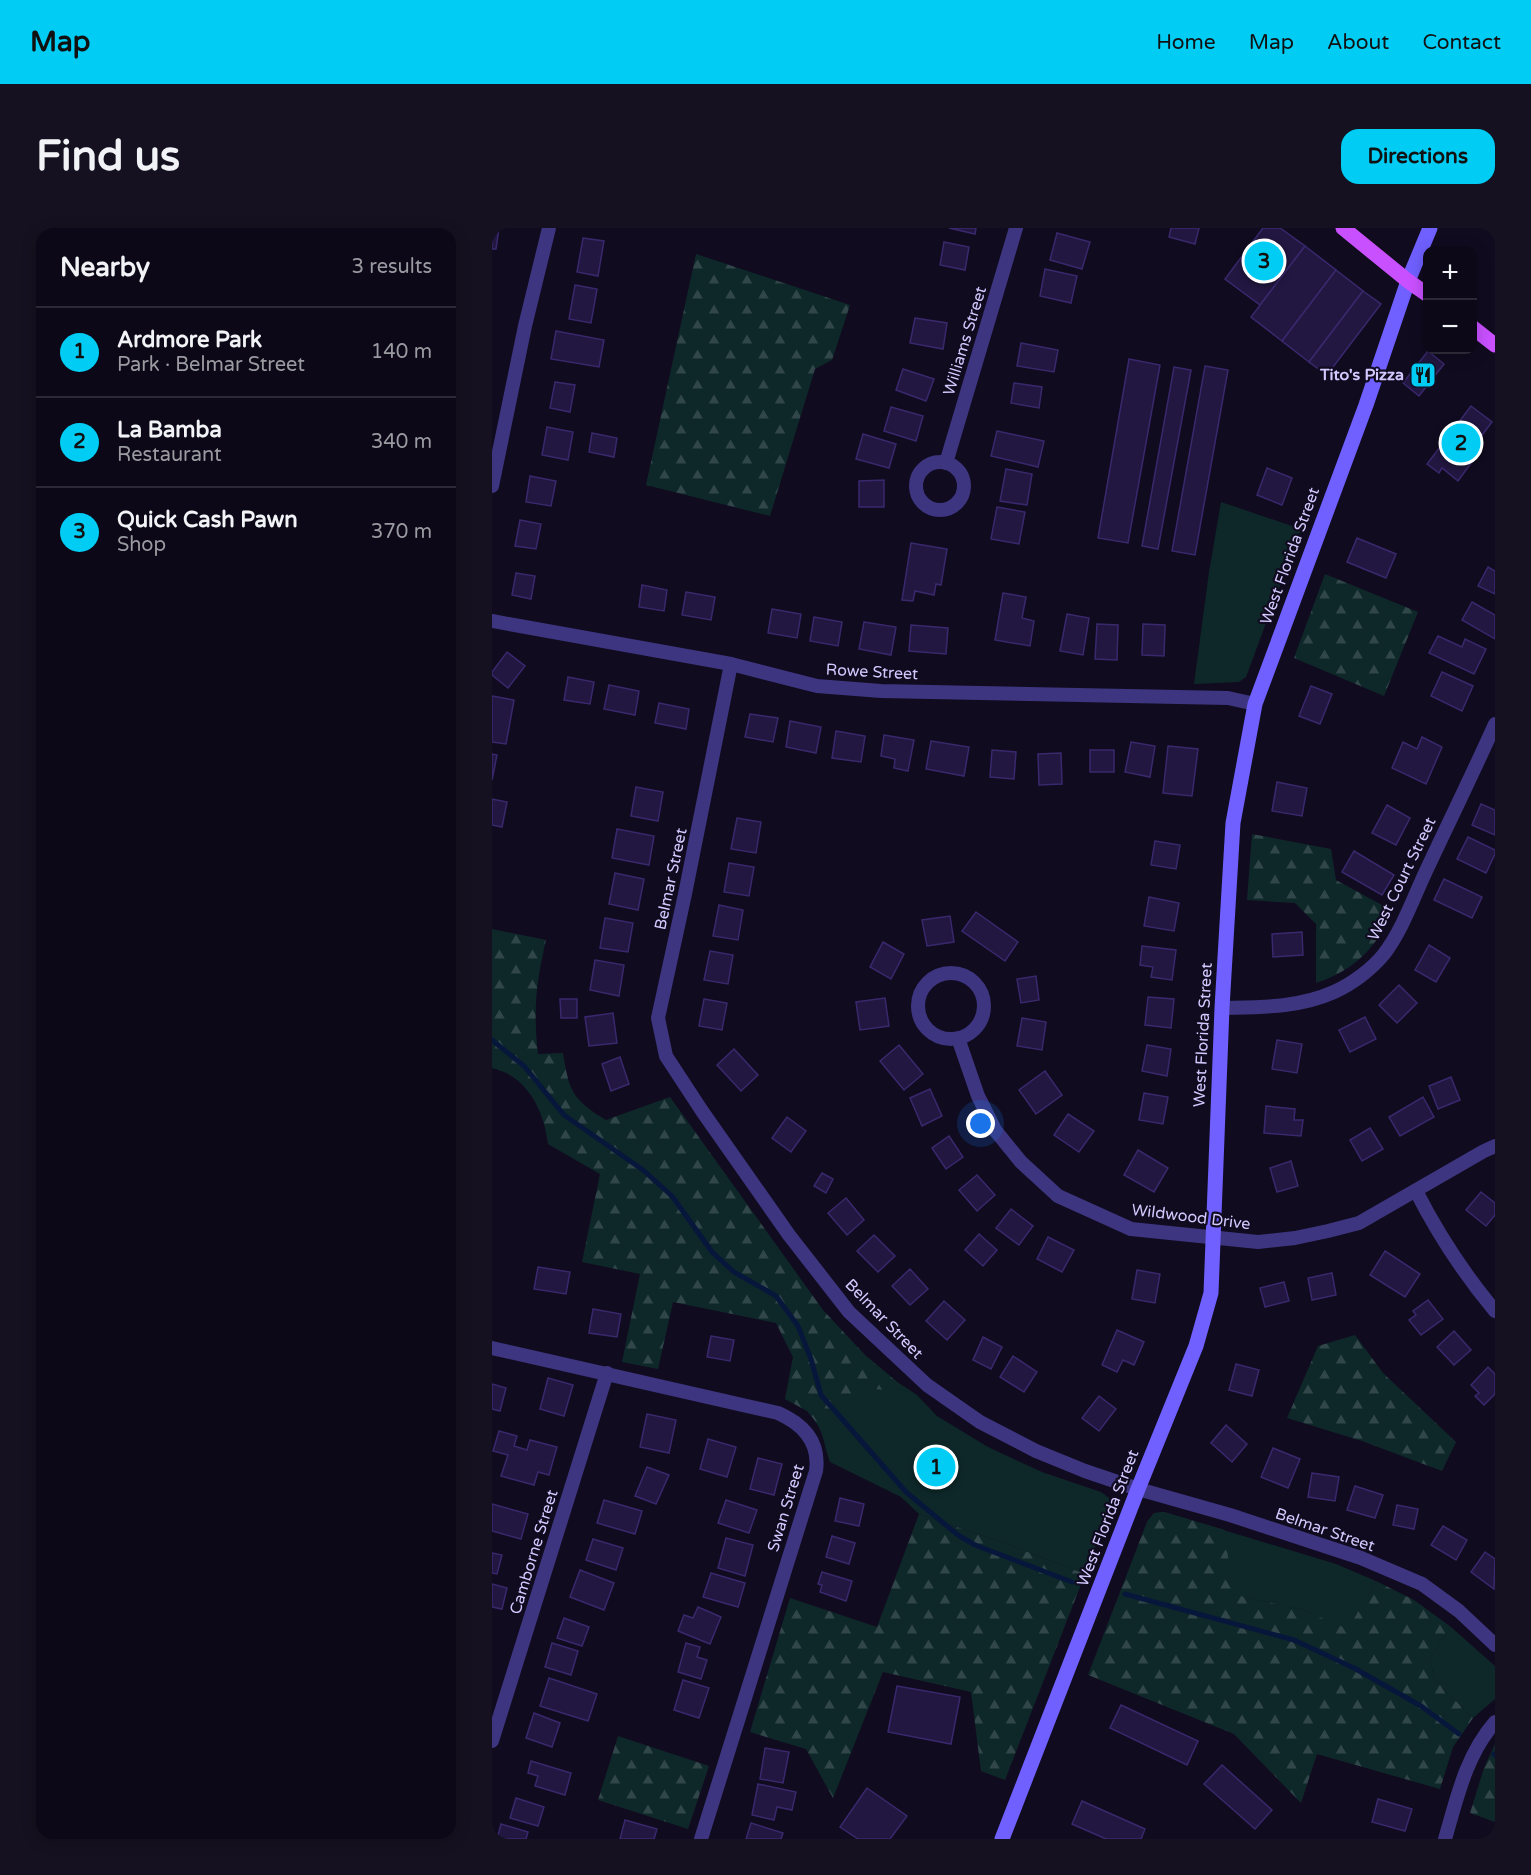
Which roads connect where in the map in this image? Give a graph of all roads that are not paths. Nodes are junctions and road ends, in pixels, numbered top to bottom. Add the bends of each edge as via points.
1 (549, 228) edge
2 (1016, 228) edge
3 (1343, 228) edge
4 (1430, 228) edge
5 (1408, 282) junction
6 (1423, 292) edge
7 (1477, 330) edge
8 (1495, 345) edge
9 (946, 463) dead end
10 (492, 486) edge
11 (492, 621) edge
12 (731, 664) junction
13 (1256, 704) junction
14 (1495, 724) edge
15 (1222, 1008) junction
16 (957, 1038) junction
17 (1495, 1146) edge
18 (1416, 1191) junction
19 (1213, 1238) junction
20 (1495, 1311) edge
21 (492, 1348) edge
22 (607, 1373) junction
23 (1138, 1490) junction
24 (1495, 1645) edge
25 (1495, 1722) edge
26 (492, 1741) edge
27 (701, 1839) edge
28 (1002, 1839) edge
29 (1445, 1839) edge

1 - 10 street
2 - 9 street, Williams Street
3 - 5 main road
4 - 5 street, West Florida Street
5 - 6 main road
5 - 13 street, West Florida Street
7 - 8 main road
11 - 12 street, Rowe Street
12 - 13 street, Rowe Street via 817,686 881,691 1228,698
12 - 23 street, Belmar Street via 658,1018 666,1056 789,1235 849,1312 927,1385 980,1422 1036,1451
13 - 15 street, West Florida Street via 1233,823
14 - 15 street, West Court Street via 1382,957 1349,984 1306,1002
15 - 19 street, West Florida Street
16 - 16 street via 967,1035 981,1019 983,998 971,980 950,973 929,982 922,991 919,1012 928,1030 947,1039
16 - 19 street, Wildwood Drive via 995,1131 1058,1196 1131,1229
17 - 18 street, Wildwood Drive
18 - 19 street, Wildwood Drive via 1359,1223 1328,1231 1258,1242
18 - 20 street via 1458,1263
19 - 23 street, West Florida Street via 1211,1293 1196,1346
21 - 22 street, Swan Street
22 - 26 street, Camborne Street
22 - 27 street, Swan Street via 778,1413 799,1424 813,1441 816,1452 816,1470
23 - 24 street, Belmar Street via 1361,1558 1422,1584 1459,1611
23 - 28 street, West Florida Street
25 - 29 street via 1483,1735 1466,1770

